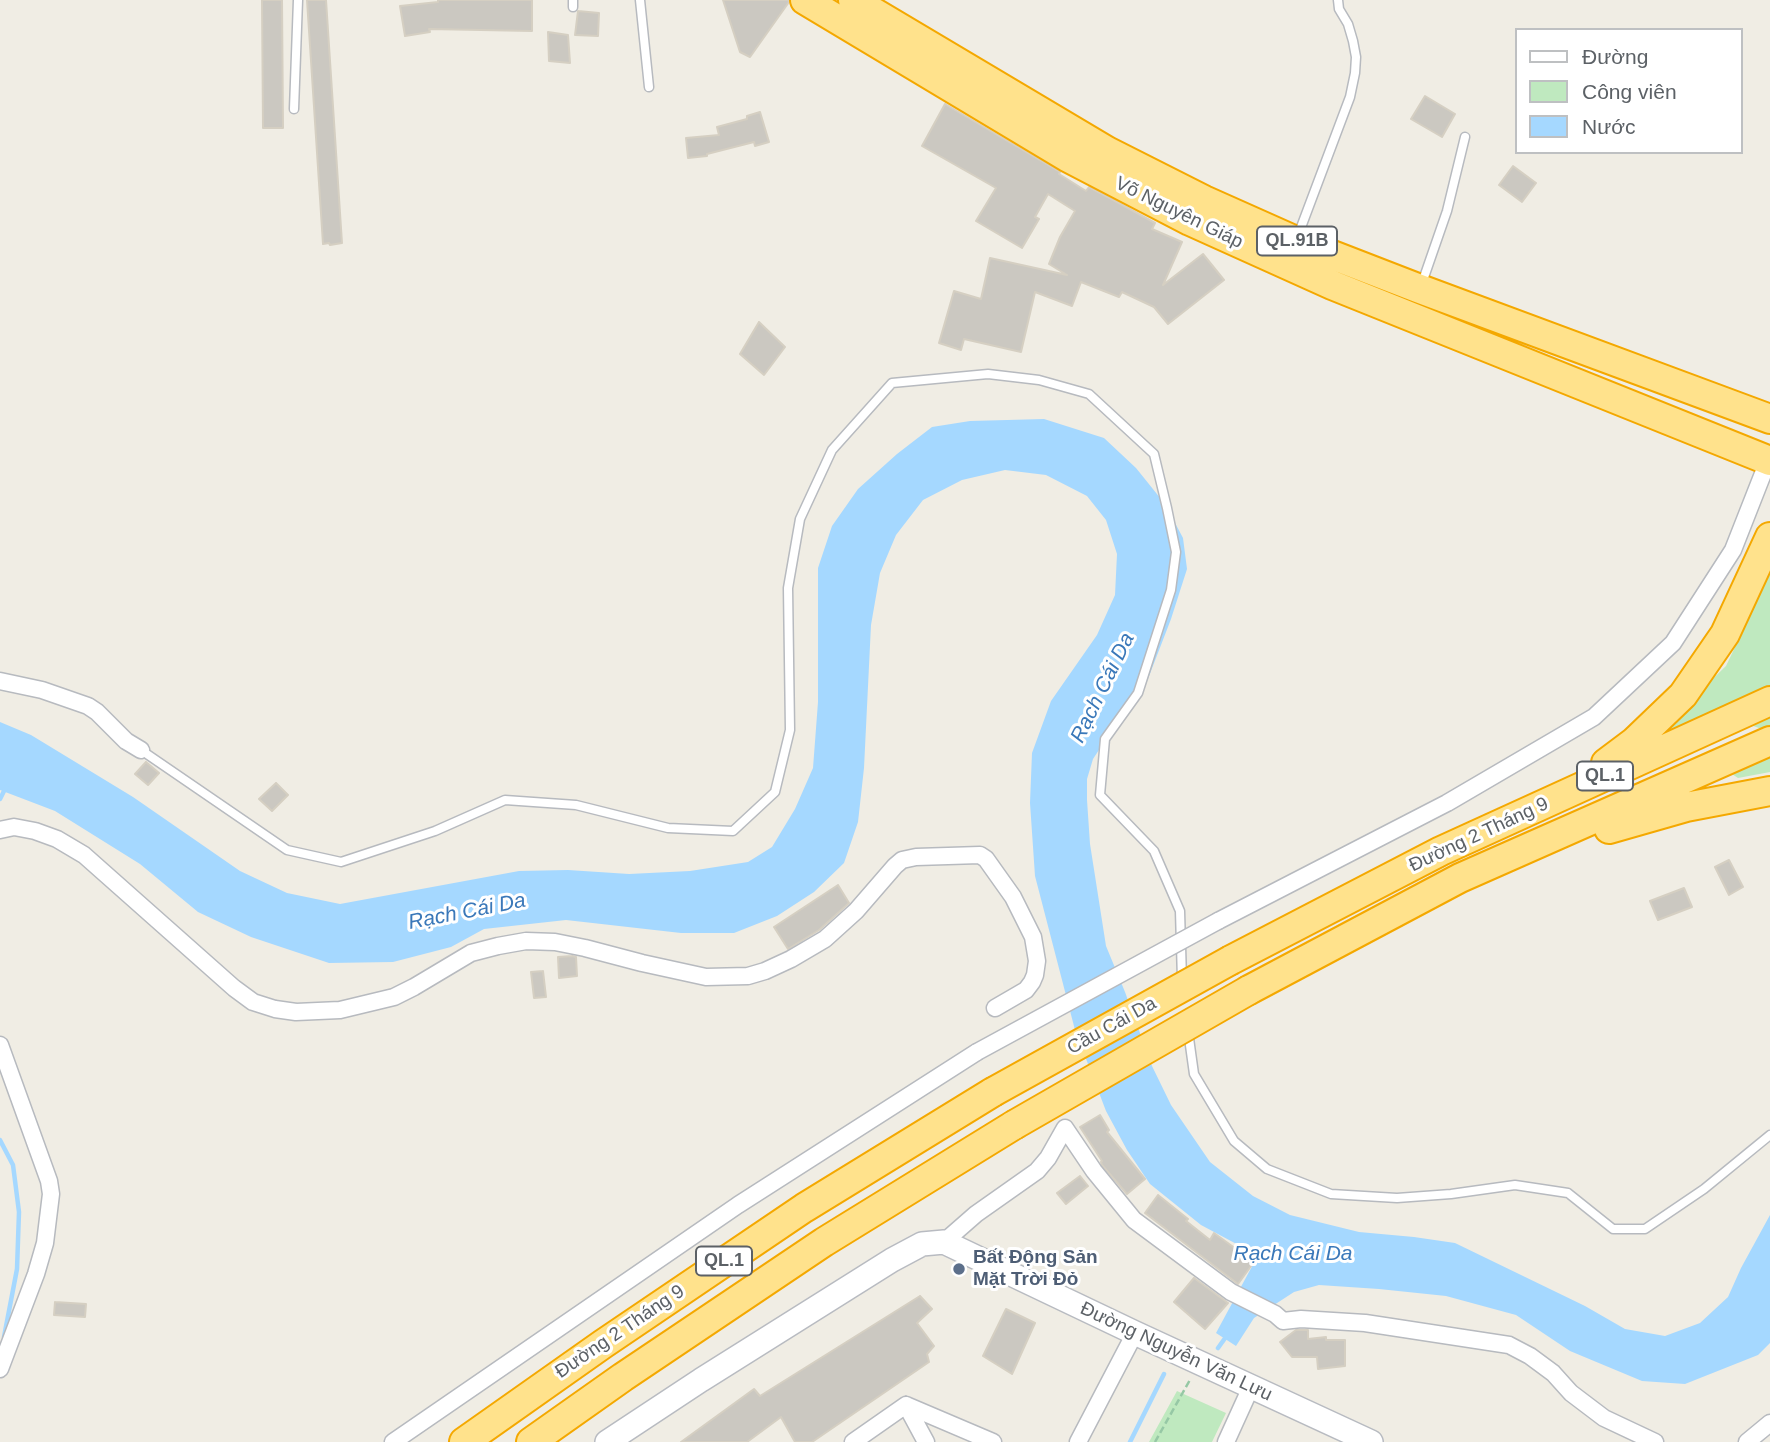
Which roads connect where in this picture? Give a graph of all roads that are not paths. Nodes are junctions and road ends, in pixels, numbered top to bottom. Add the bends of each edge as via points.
1 (298, 0) edge
2 (640, 0) edge
3 (805, 0) edge
4 (853, 0) edge
5 (1338, 0) edge
6 (649, 87) dead end
7 (294, 109) dead end
8 (1465, 137) dead end
9 (1296, 241) junction
10 (1420, 289) junction
11 (1770, 419) edge
12 (1769, 461) edge
13 (1770, 537) edge
14 (0, 681) edge
15 (1770, 701) edge
16 (1770, 741) edge
17 (141, 750) joint
18 (1770, 791) edge
19 (0, 830) edge
20 (1441, 851) junction
21 (1460, 878) junction
22 (1231, 960) joint
23 (1249, 990) joint
24 (1184, 993) dead end
25 (995, 1008) dead end
26 (1187, 1020) dead end
27 (0, 1045) edge
28 (992, 1092) joint
29 (1014, 1125) joint
30 (1770, 1135) edge
31 (944, 1242) junction
32 (1135, 1333) junction
33 (0, 1369) edge
34 (1251, 1387) junction
35 (906, 1405) junction
36 (1770, 1423) edge
37 (393, 1442) edge
38 (464, 1442) edge
39 (531, 1442) edge
40 (607, 1442) edge
41 (853, 1442) edge
42 (926, 1442) edge
43 (993, 1442) edge
44 (1079, 1442) edge
45 (1226, 1442) edge
46 (1371, 1442) edge
47 (1654, 1442) edge
48 (1747, 1442) edge

1 - 7 lane
2 - 6 lane
3 - 12 highway, Võ Nguyên Giáp / QL.91B via 1067,157 1191,221 1332,285
4 - 9 highway, Võ Nguyên Giáp / QL.91B via 1107,151
5 - 9 lane via 1353,41 1355,74
8 - 10 lane via 1447,211
9 - 10 highway, Võ Nguyên Giáp / QL.91B
10 - 11 highway, Võ Nguyên Giáp / QL.91B
12 - 37 street, bridge via 1733,550 1673,643 1594,717 1447,803 977,1052 738,1205
13 - 20 highway via 1725,634 1683,695 1634,742 1586,778
14 - 17 street via 88,706
15 - 20 highway, Đường 2 Tháng 9 / QL.1
16 - 21 highway, Đường 2 Tháng 9 / QL.1
17 - 24 lane via 287,850 341,862 435,831 505,800 576,805 668,828 733,831 775,792 790,730 788,588 800,519 832,450 892,383 988,374 1039,380 1089,394 1121,422 1154,454 1164,495 1176,552 1171,590 1138,693 1105,739 1100,795 1154,851 1180,911
18 - 21 highway via 1686,807
19 - 25 street via 35,831 84,855 234,988 253,1002 296,1012 340,1010 394,997 471,953 526,941 555,942 706,977 748,976 825,939 902,860 980,855 1013,897 1033,937 1037,961 1026,989
20 - 22 highway, Đường 2 Tháng 9 / QL.1
21 - 23 highway, Đường 2 Tháng 9 / QL.1
22 - 28 highway, Cầu Cái Da / QL.1, bridge
23 - 29 highway, Cầu Cái Da / QL.1, bridge
26 - 30 lane via 1194,1073 1234,1141 1267,1169 1331,1194 1397,1198 1515,1185 1568,1193 1613,1229 1645,1229
27 - 33 street via 51,1194 36,1274
28 - 38 highway, Đường 2 Tháng 9 / QL.1 via 803,1208
29 - 39 highway, Đường 2 Tháng 9 / QL.1 via 824,1241
31 - 32 street, Đường Nguyễn Văn Lưu
31 - 40 street via 922,1244 892,1259
31 - 47 street via 1037,1171 1065,1128 1129,1216 1231,1292 1283,1321 1354,1322 1509,1345 1553,1373 1570,1393 1604,1418
32 - 34 street, Đường Nguyễn Văn Lưu
32 - 44 street
34 - 45 street
34 - 46 street, Đường Nguyễn Văn Lưu
35 - 41 street
35 - 42 street
35 - 43 street
36 - 48 street

